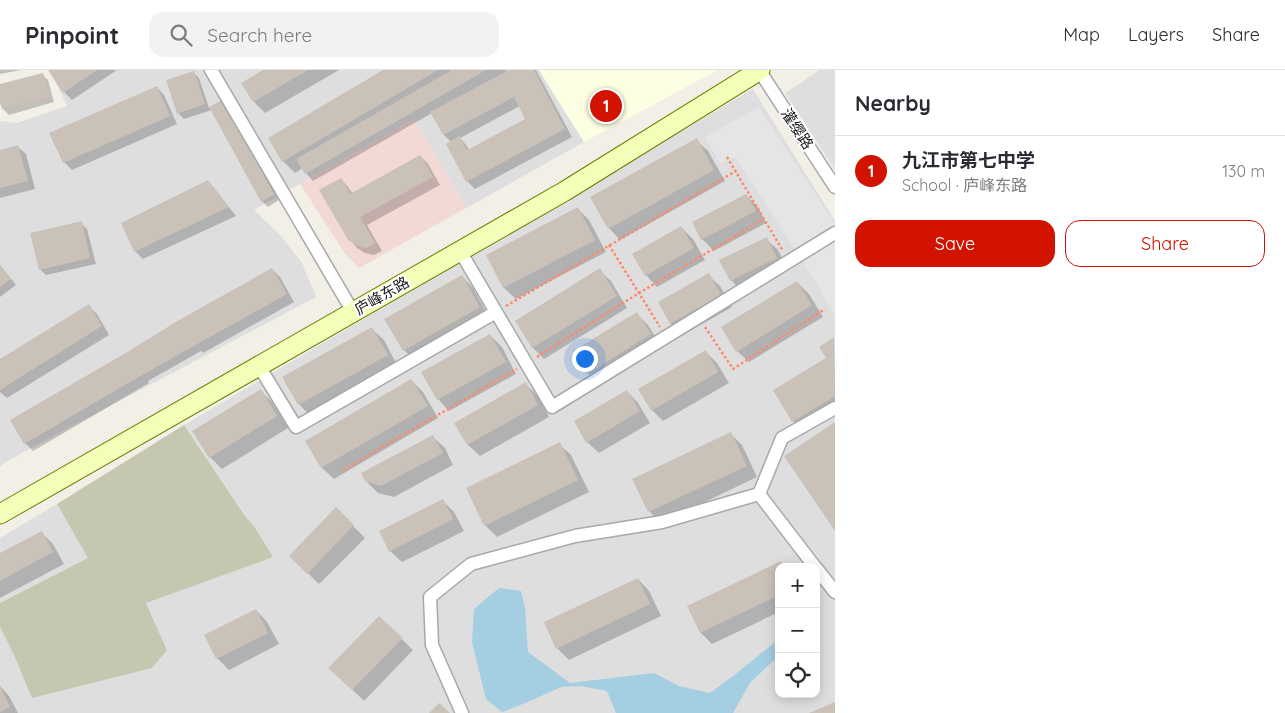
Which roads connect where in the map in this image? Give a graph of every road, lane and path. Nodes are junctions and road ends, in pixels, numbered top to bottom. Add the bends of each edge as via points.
1 (211, 70) edge
2 (219, 70) edge
3 (760, 70) edge
4 (220, 84) junction
5 (727, 157) dead end
6 (736, 171) junction
7 (835, 187) edge
8 (764, 219) junction
9 (835, 233) edge
10 (609, 245) junction
11 (460, 251) junction
12 (789, 261) junction
13 (639, 293) junction
14 (825, 310) dead end
15 (353, 312) junction
16 (496, 312) junction
17 (698, 317) junction
18 (666, 337) junction
19 (526, 364) junction
20 (259, 366) junction
21 (835, 408) edge
22 (343, 470) dead end
23 (759, 494) junction
24 (0, 514) edge
25 (813, 563) edge
26 (820, 572) edge
27 (835, 592) edge
28 (462, 713) edge

1 - 4 street
2 - 4 street
3 - 7 street, 灌缨路
3 - 11 main road, 庐峰东路 via 565,191
4 - 15 street
5 - 6 path
6 - 8 path
6 - 10 path
8 - 12 path
8 - 13 path
9 - 12 street
10 - 13 path
10 - 16 path
11 - 15 main road, 庐峰东路
11 - 16 street
12 - 17 street
13 - 18 path
13 - 19 path
14 - 17 path via 733,369
15 - 20 main road, 庐峰东路
16 - 19 street
16 - 20 street via 296,427
17 - 18 street
18 - 19 street via 552,407
19 - 22 path
20 - 24 main road, 庐峰东路
21 - 23 street via 782,438
23 - 25 street
23 - 28 street via 662,522 575,536 471,564 430,597 432,645
26 - 27 street

